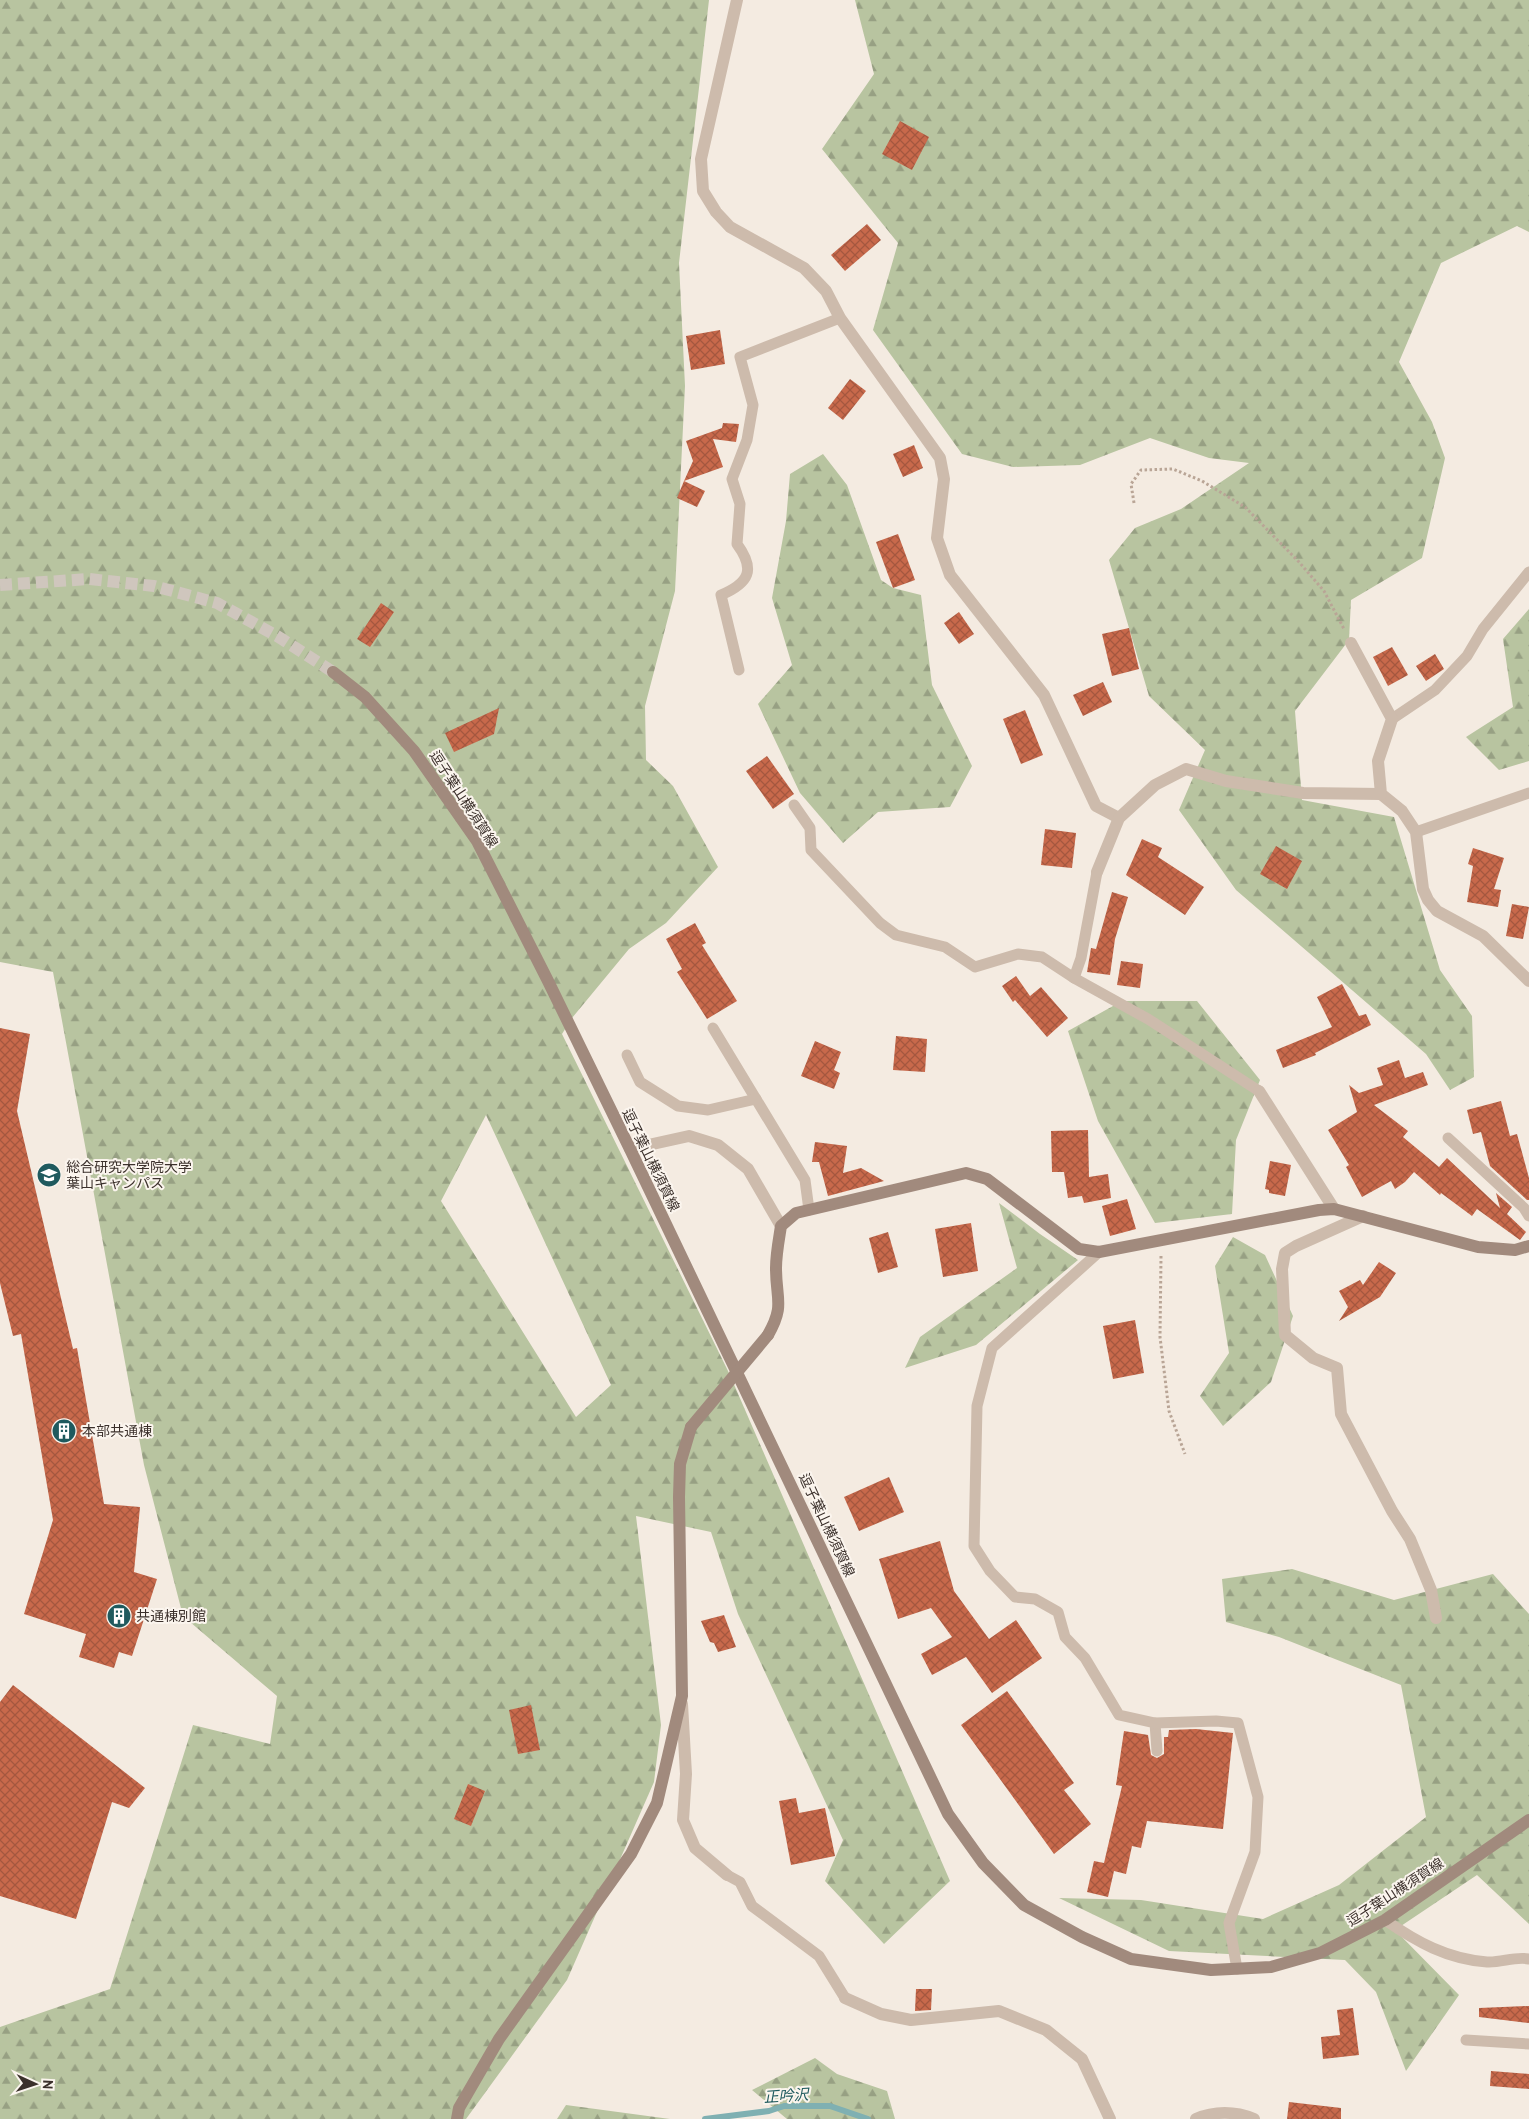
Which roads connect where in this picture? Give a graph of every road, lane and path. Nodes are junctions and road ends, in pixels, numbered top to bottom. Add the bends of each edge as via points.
1 (737, 0) edge
2 (840, 318) junction
3 (1134, 503) dead end
4 (1529, 572) edge
5 (1351, 643) joint
6 (739, 670) dead end
7 (333, 672) tunnel mouth
8 (1392, 719) junction
9 (1529, 793) edge
10 (1381, 794) junction
11 (794, 805) dead end
12 (1119, 818) junction
13 (1416, 832) junction
14 (1097, 872) joint
15 (1074, 978) junction
16 (1529, 981) edge
17 (713, 1028) dead end
18 (627, 1055) dead end
19 (1259, 1091) joint
20 (756, 1099) junction
21 (1448, 1138) dead end
22 (630, 1149) junction
23 (1334, 1209) junction
24 (809, 1210) junction
25 (1363, 1216) junction
26 (1529, 1216) edge
27 (781, 1226) junction
28 (1161, 1240) junction
29 (1529, 1246) edge
30 (1099, 1252) junction
31 (1185, 1454) dead end
32 (1436, 1618) dead end
33 (682, 1696) junction
34 (1155, 1723) junction
35 (1157, 1751) dead end
36 (1528, 1821) edge
37 (727, 1875) joint
38 (1385, 1920) junction
39 (1529, 1958) edge
40 (1237, 1969) junction
41 (846, 1998) joint
42 (1466, 2040) dead end
43 (1529, 2044) edge
44 (457, 2119) edge
45 (1110, 2119) edge
46 (1196, 2119) edge
47 (1254, 2119) edge

1 - 2 street via 701,159 703,191 730,227 804,268 826,291
2 - 6 lane via 740,357 753,405 747,440 732,479 740,504 737,544 747,557 748,572 738,588 721,595
2 - 12 street via 940,458 944,479 937,538 950,575 1044,695 1096,806
3 - 5 path via 1132,484 1141,470 1173,469 1202,481 1245,507 1324,591
4 - 8 lane via 1483,629 1467,656 1435,690
5 - 8 street
7 - 22 main road, 逗子葉山横須賀線 via 365,697 414,751 477,842
8 - 10 street via 1378,761
9 - 13 lane
10 - 12 street via 1303,793 1226,781 1186,769 1156,785
10 - 13 street via 1402,811
11 - 15 lane via 810,828 811,850 896,936 945,947 976,967 1018,954 1042,956
12 - 14 street
13 - 16 street via 1423,889 1428,900 1438,911 1483,936
14 - 15 lane via 1081,958
15 - 19 lane via 1148,1019
17 - 20 lane
18 - 20 lane via 640,1082 678,1106 708,1110
19 - 23 street
20 - 24 lane via 805,1180
21 - 26 lane
22 - 27 street via 689,1136 718,1145 748,1169
22 - 40 main road, 逗子葉山横須賀線 via 948,1814 983,1863 1024,1905 1131,1959 1211,1970
23 - 25 main road
23 - 28 main road
24 - 27 main road via 796,1213
24 - 30 main road via 966,1173 987,1179 1080,1249
25 - 29 main road via 1478,1246 1515,1250
25 - 32 street via 1285,1253 1282,1269 1285,1335 1313,1358 1337,1368 1341,1414 1392,1511 1410,1538 1431,1590
27 - 33 main road, bridge via 776,1268 778,1317 768,1336 691,1427 680,1464
28 - 30 main road
28 - 31 path via 1160,1337 1169,1412
30 - 34 lane via 992,1348 977,1406 974,1546 990,1571 1015,1597 1034,1599 1058,1612 1064,1637 1085,1658 1119,1715
33 - 37 street via 686,1774 683,1820 696,1848
33 - 44 main road via 657,1802 631,1854 499,2039 459,2108
34 - 35 lane
34 - 40 lane via 1238,1723 1258,1797 1256,1852 1229,1923
36 - 38 main road, 逗子葉山横須賀線
37 - 41 lane via 740,1882 752,1906 819,1956
38 - 39 lane via 1432,1949 1456,1958 1489,1962
38 - 40 main road, 逗子葉山横須賀線 via 1320,1953 1271,1967
41 - 45 street via 881,2014 911,2020 999,2011 1046,2030 1082,2059
42 - 43 lane
46 - 47 street via 1210,2113 1238,2114

